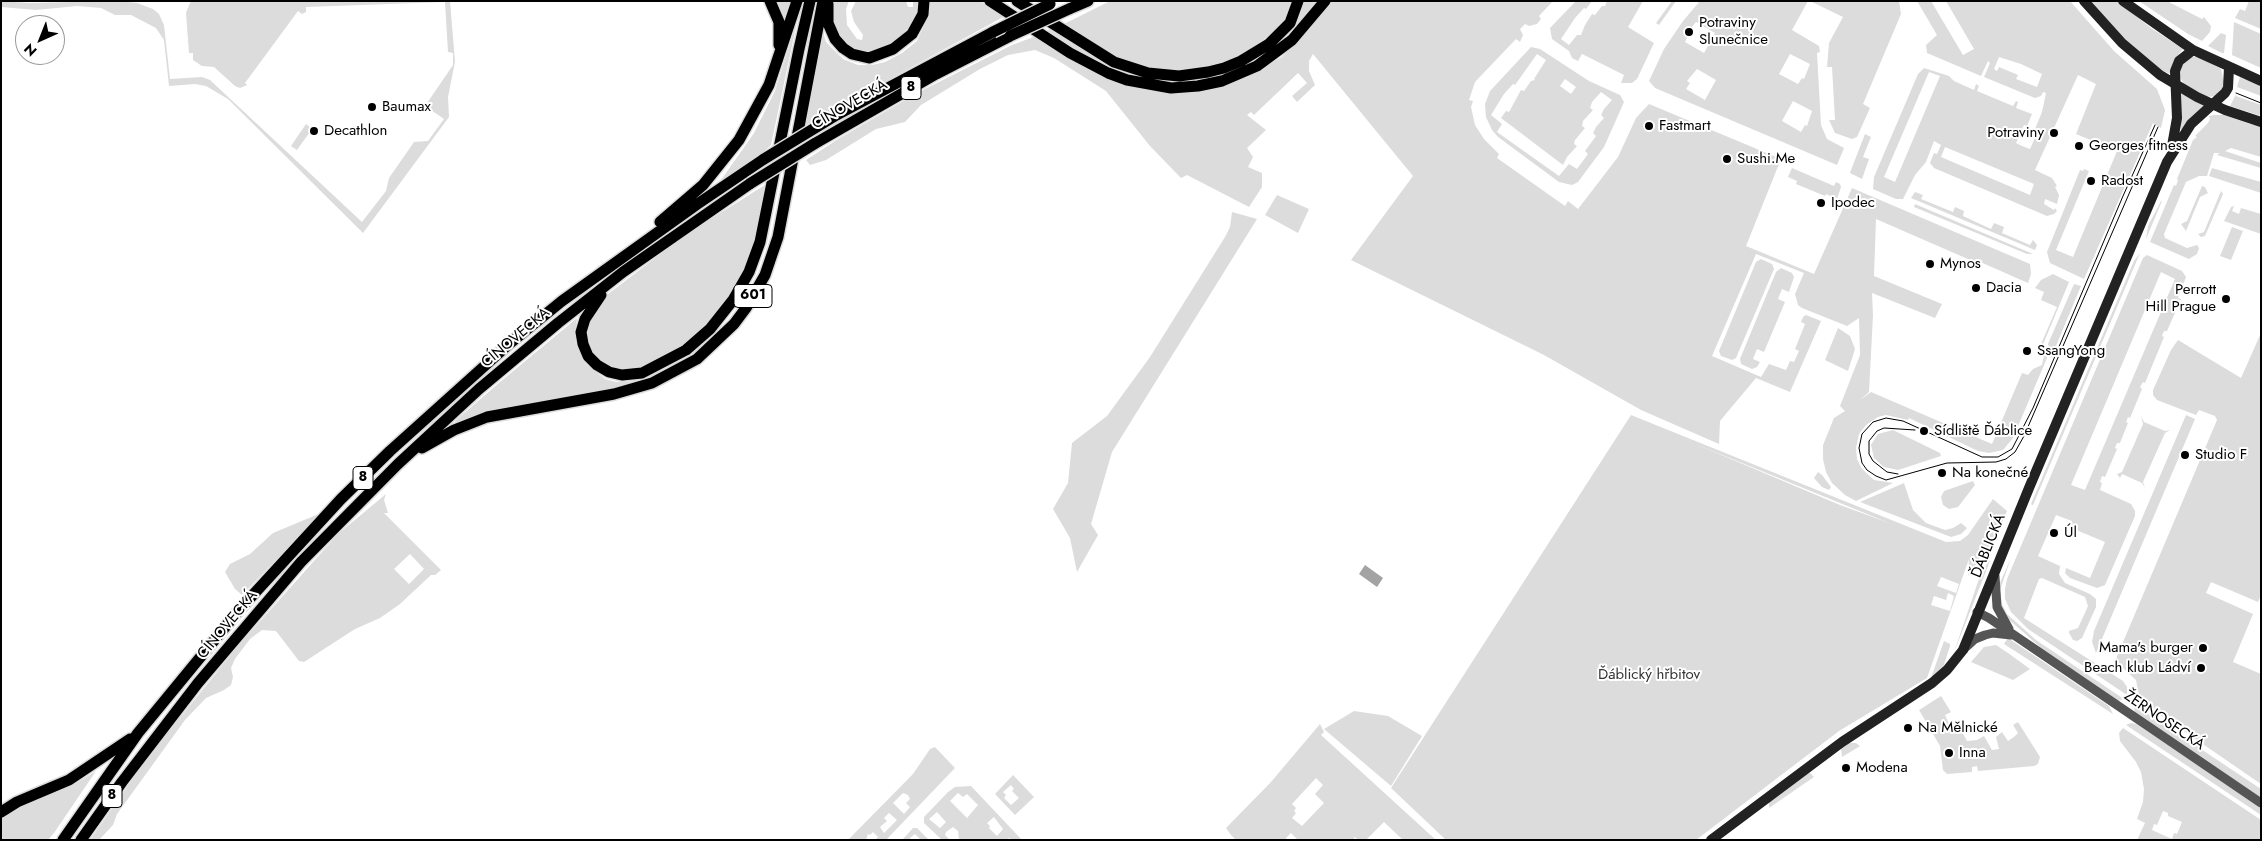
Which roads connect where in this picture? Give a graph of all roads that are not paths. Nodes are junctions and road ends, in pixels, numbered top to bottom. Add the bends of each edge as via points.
1 (770, 1) edge
2 (797, 1) edge
3 (810, 1) edge
4 (823, 1) edge
5 (828, 1) edge
6 (924, 1) edge
7 (990, 1) edge
8 (1017, 1) edge
9 (1088, 1) edge
10 (1298, 1) edge
11 (1325, 1) edge
12 (2084, 1) edge
13 (2123, 1) edge
14 (1053, 3) edge
15 (2193, 50) junction
16 (2229, 67) junction
17 (2261, 81) edge
18 (769, 84) junction
19 (2175, 84) junction
20 (2214, 105) junction
21 (2261, 122) edge
22 (2167, 162) junction
23 (623, 272) junction
24 (562, 301) junction
25 (398, 464) junction
26 (1996, 568) junction
27 (1977, 612) junction
28 (2014, 636) junction
29 (1963, 650) junction
30 (138, 733) junction
31 (2261, 803) edge
32 (1, 812) edge
33 (63, 840) edge
34 (82, 840) edge
35 (1711, 840) edge

1 - 18 highway via 780,30
2 - 18 highway
3 - 23 highway, 601 via 766,219 749,272 734,300 710,329 686,350 652,369 629,375 608,372 592,361 583,344 582,326 588,312
4 - 25 highway, 601 via 773,254 755,293 722,337 697,358 652,383 614,394 487,417 442,436
5 - 6 highway via 828,23 835,39 852,54 869,58 893,49 912,34 923,14
7 - 11 highway via 1108,73 1171,88 1222,81 1257,66 1292,40
8 - 10 highway via 1114,62 1148,73 1179,76 1224,68 1269,44 1290,23
9 - 23 highway, CÍNOVECKÁ / 8, bridge via 936,74 814,144 751,183
12 - 19 main road via 2136,56
13 - 15 main road
14 - 24 highway, CÍNOVECKÁ / 8, bridge via 833,117 764,159
15 - 16 main road
15 - 19 main road via 2176,65
16 - 17 main road
16 - 20 main road via 2228,88
18 - 24 highway via 739,140 703,185
19 - 20 main road
19 - 22 main road via 2177,118
20 - 21 main road
20 - 22 main road via 2190,124
22 - 26 main road, ĎÁBLICKÁ
23 - 25 highway, CÍNOVECKÁ / 8 via 485,383
24 - 30 highway, CÍNOVECKÁ / 8 via 462,385 341,499 240,608
25 - 34 highway, CÍNOVECKÁ / 8 via 301,562 198,683
26 - 27 main road, ĎÁBLICKÁ
26 - 28 street via 1997,607
27 - 28 street, ŽERNOSECKÁ
27 - 29 main road, ĎÁBLICKÁ
28 - 29 street via 1985,635
28 - 31 street, ŽERNOSECKÁ
29 - 35 main road, ĎÁBLICKÁ via 1932,683 1842,742
30 - 32 highway via 69,780
30 - 33 highway, CÍNOVECKÁ / 8

